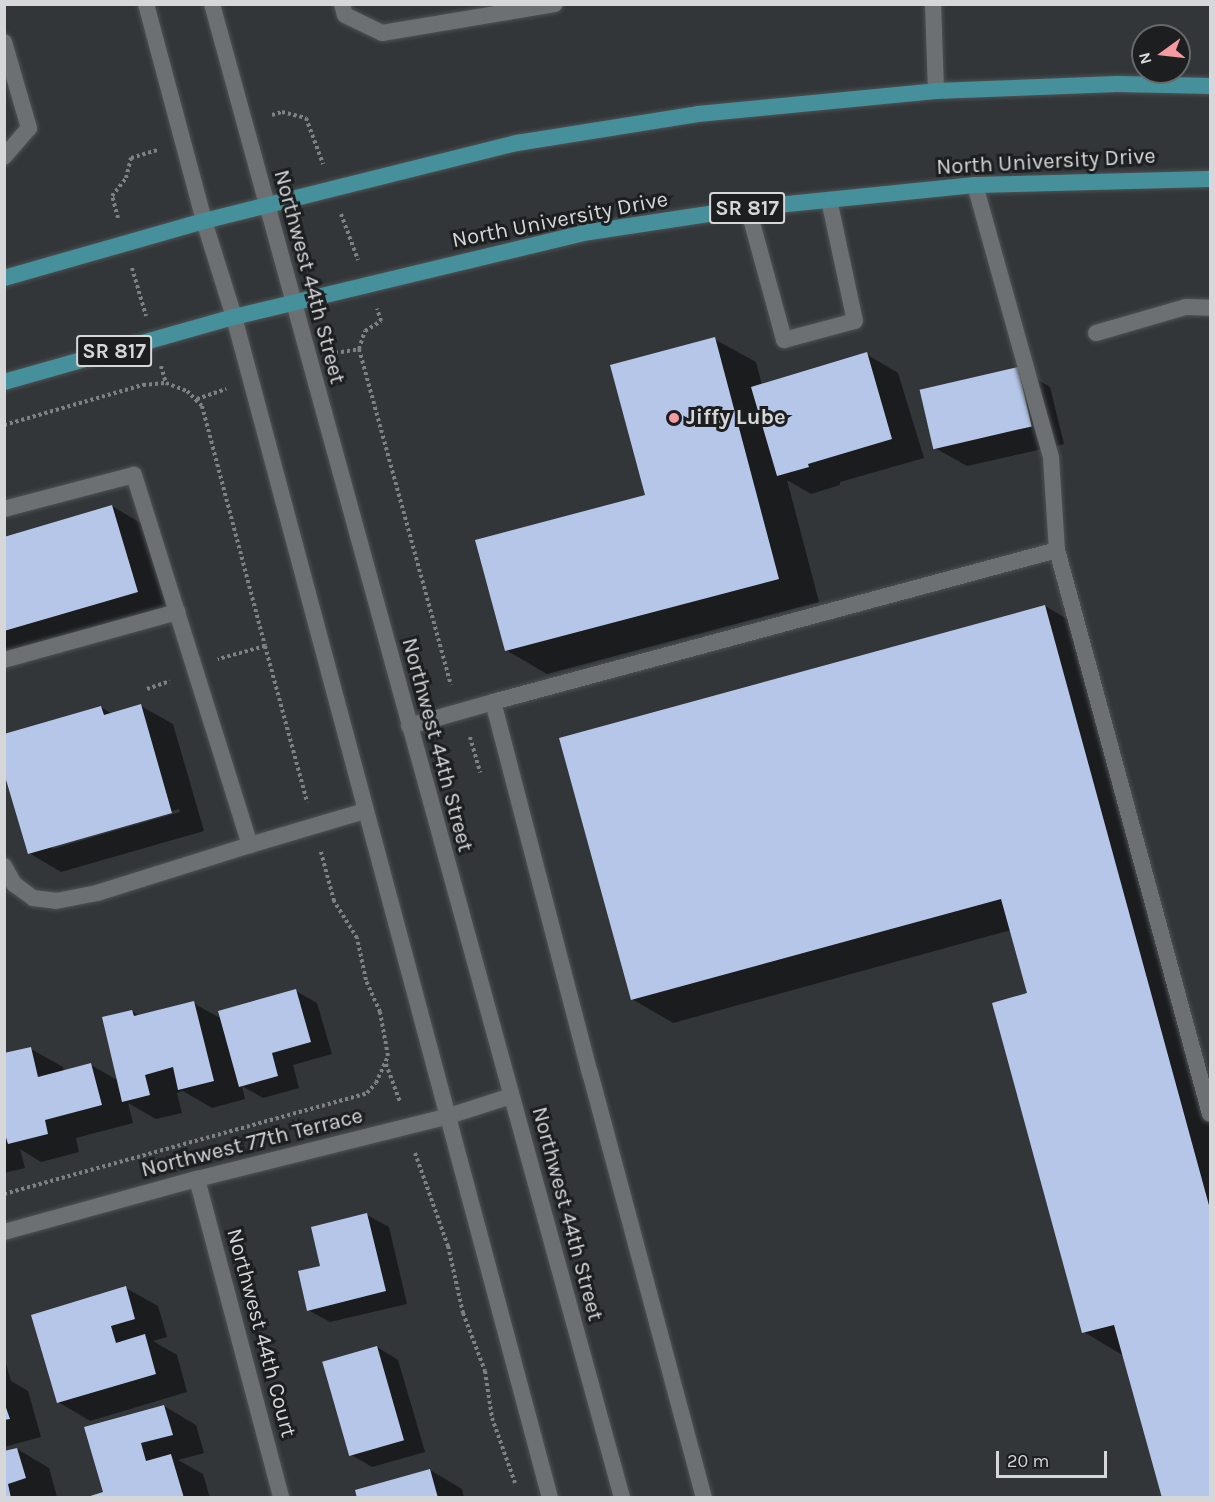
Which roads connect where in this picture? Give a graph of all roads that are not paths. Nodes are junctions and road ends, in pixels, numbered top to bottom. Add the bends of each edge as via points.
1 (146, 4) edge
2 (212, 4) edge
3 (342, 4) edge
4 (555, 4) edge
5 (933, 4) edge
6 (4, 42) edge
7 (1210, 86) edge
8 (936, 91) junction
9 (4, 157) edge
10 (1210, 179) edge
11 (975, 185) junction
12 (829, 200) junction
13 (266, 205) junction
14 (748, 208) junction
15 (204, 221) junction
16 (4, 278) edge
17 (292, 302) junction
18 (1210, 308) edge
19 (234, 317) junction
20 (1095, 333) dead end
21 (4, 382) edge
22 (4, 509) edge
23 (1057, 550) junction
24 (177, 612) junction
25 (4, 660) edge
26 (493, 702) junction
27 (409, 726) junction
28 (365, 812) junction
29 (249, 845) junction
30 (4, 866) edge
31 (511, 1096) junction
32 (1210, 1114) edge
33 (446, 1117) junction
34 (197, 1179) junction
35 (4, 1232) edge
36 (282, 1497) edge
37 (550, 1497) edge
38 (622, 1497) edge
39 (704, 1497) edge

1 - 15 street
2 - 13 street, Northwest 44th Street
3 - 4 street via 345,15 382,33
5 - 8 street
6 - 9 street via 29,128
7 - 8 main road via 1117,84
8 - 13 main road via 698,114 528,141
10 - 11 main road, North University Drive / SR 817
11 - 12 main road, North University Drive / SR 817
11 - 23 street via 1051,458
12 - 14 main road, North University Drive / SR 817
12 - 14 street via 855,321 784,340
13 - 15 main road
13 - 17 street, Northwest 44th Street
14 - 17 main road, North University Drive / SR 817 via 583,233
15 - 16 main road
15 - 19 street
17 - 19 main road, North University Drive / SR 817
17 - 27 street, Northwest 44th Street
18 - 20 street via 1186,307
19 - 21 main road, North University Drive / SR 817
19 - 28 street
22 - 24 street via 135,475
23 - 26 street
23 - 32 street
24 - 25 street
24 - 29 street
26 - 27 street
26 - 39 street
27 - 31 street, Northwest 44th Street
28 - 29 street
28 - 33 street
29 - 30 street via 97,893 56,901 33,898 14,884
31 - 33 street, Northwest 77th Terrace
31 - 38 street, Northwest 44th Street
33 - 34 street, Northwest 77th Terrace
33 - 37 street
34 - 35 street, Northwest 77th Terrace
34 - 36 street, Northwest 44th Court

